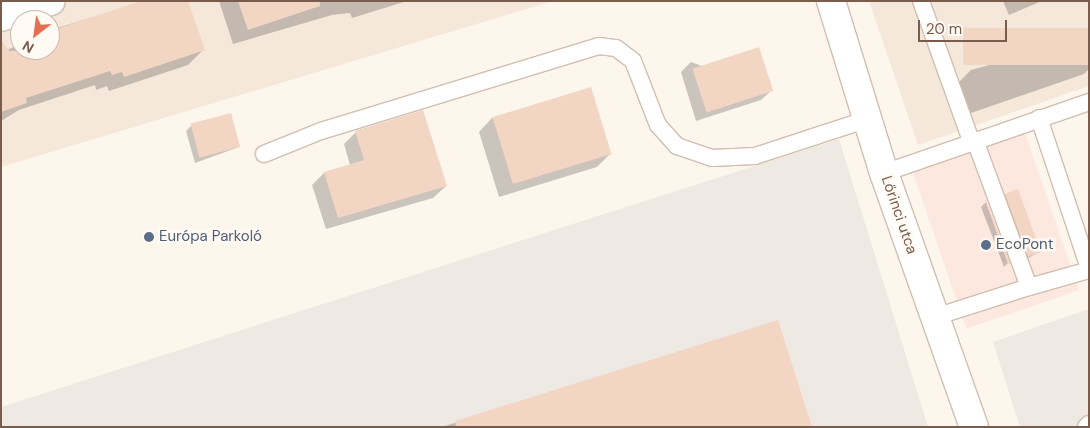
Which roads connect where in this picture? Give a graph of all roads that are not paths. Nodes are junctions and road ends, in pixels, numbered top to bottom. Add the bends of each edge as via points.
1 (51, 1) edge
2 (831, 1) edge
3 (921, 1) edge
4 (932, 1) edge
5 (1, 17) edge
6 (934, 38) junction
7 (1089, 102) edge
8 (1039, 118) junction
9 (868, 119) junction
10 (973, 141) junction
11 (264, 154) dead end
12 (884, 172) junction
13 (1089, 269) edge
14 (1030, 287) junction
15 (935, 317) junction
16 (974, 427) edge

1 - 5 street
2 - 9 street, Lőrinci utca
3 - 6 lane
4 - 6 lane
6 - 10 lane
7 - 8 lane
8 - 10 lane
8 - 13 lane
9 - 11 lane via 755,156 712,158 677,146 658,125 633,61 616,48 599,46 321,130
9 - 12 street, Lőrinci utca
10 - 12 lane
10 - 14 lane
12 - 15 street, Lőrinci utca
13 - 14 lane
14 - 15 lane
15 - 16 street, Lőrinci utca

